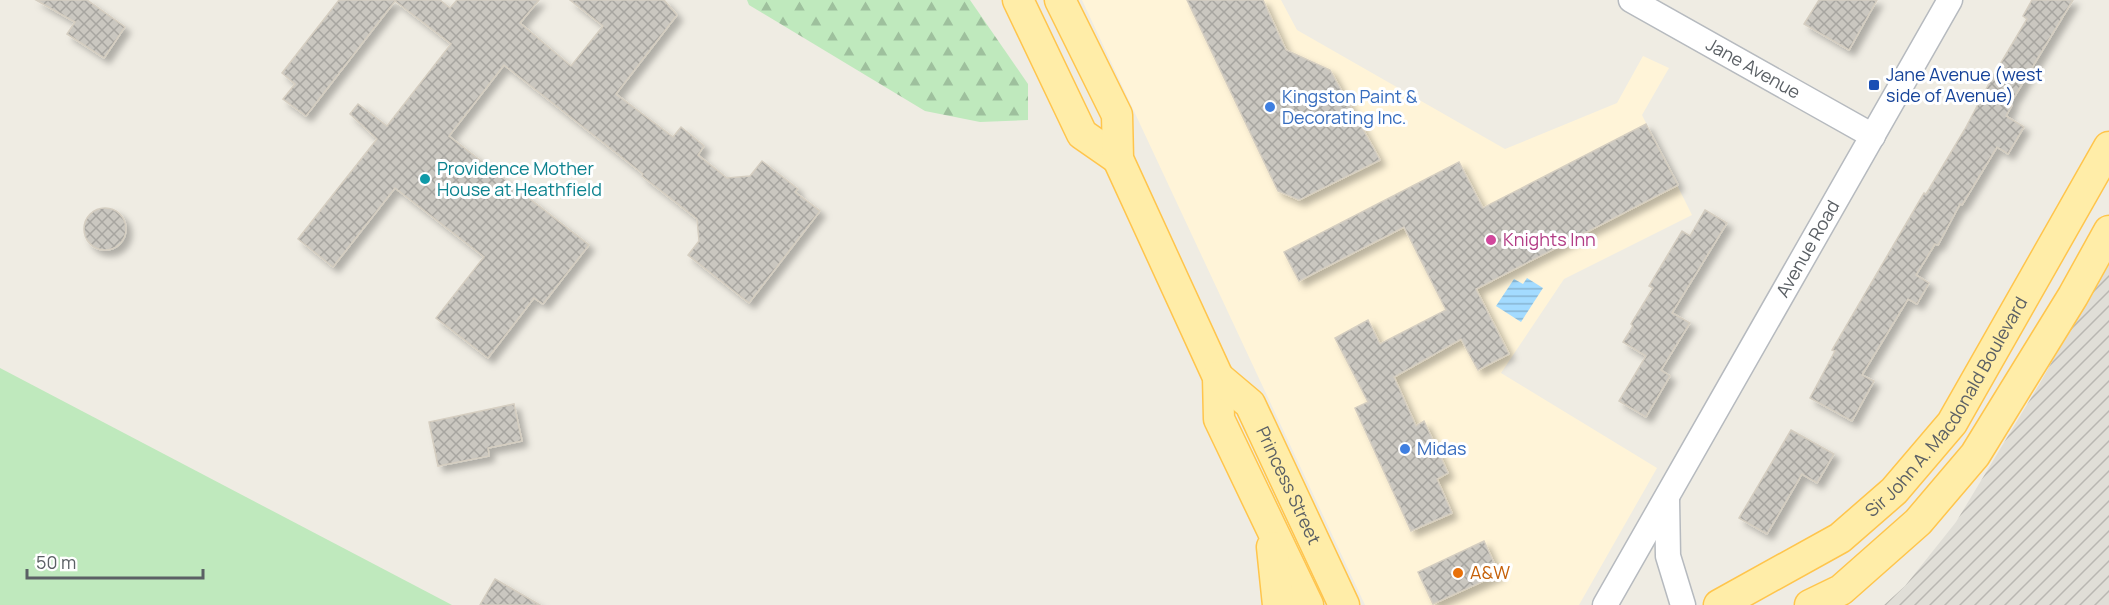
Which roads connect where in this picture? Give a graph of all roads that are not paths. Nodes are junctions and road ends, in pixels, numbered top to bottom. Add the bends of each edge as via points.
1 (1018, 0) edge
2 (1060, 0) edge
3 (1631, 0) edge
4 (1950, 0) edge
5 (1873, 136) junction
6 (2109, 147) edge
7 (1118, 159) junction
8 (2109, 231) edge
9 (1218, 378) junction
10 (1667, 498) junction
11 (1270, 523) junction
12 (1278, 605) edge
13 (1308, 605) edge
14 (1344, 605) edge
15 (1605, 605) edge
16 (1683, 605) edge
17 (1719, 605) edge
18 (1810, 605) edge

1 - 7 main road, Princess Street via 1083,134
2 - 7 main road, Princess Street via 1117,115
3 - 5 street, Jane Avenue
4 - 5 street, Avenue Road
5 - 10 street, Avenue Road
6 - 17 main road, Sir John A. Macdonald Boulevard via 1952,423 1894,491 1840,538
7 - 9 main road, Princess Street
8 - 18 main road via 1975,454 1918,522 1841,590
9 - 11 main road, Princess Street via 1219,419
9 - 14 main road, Princess Street via 1250,404
10 - 15 street, Avenue Road
10 - 16 street via 1668,556
11 - 12 main road
11 - 13 main road, Princess Street

